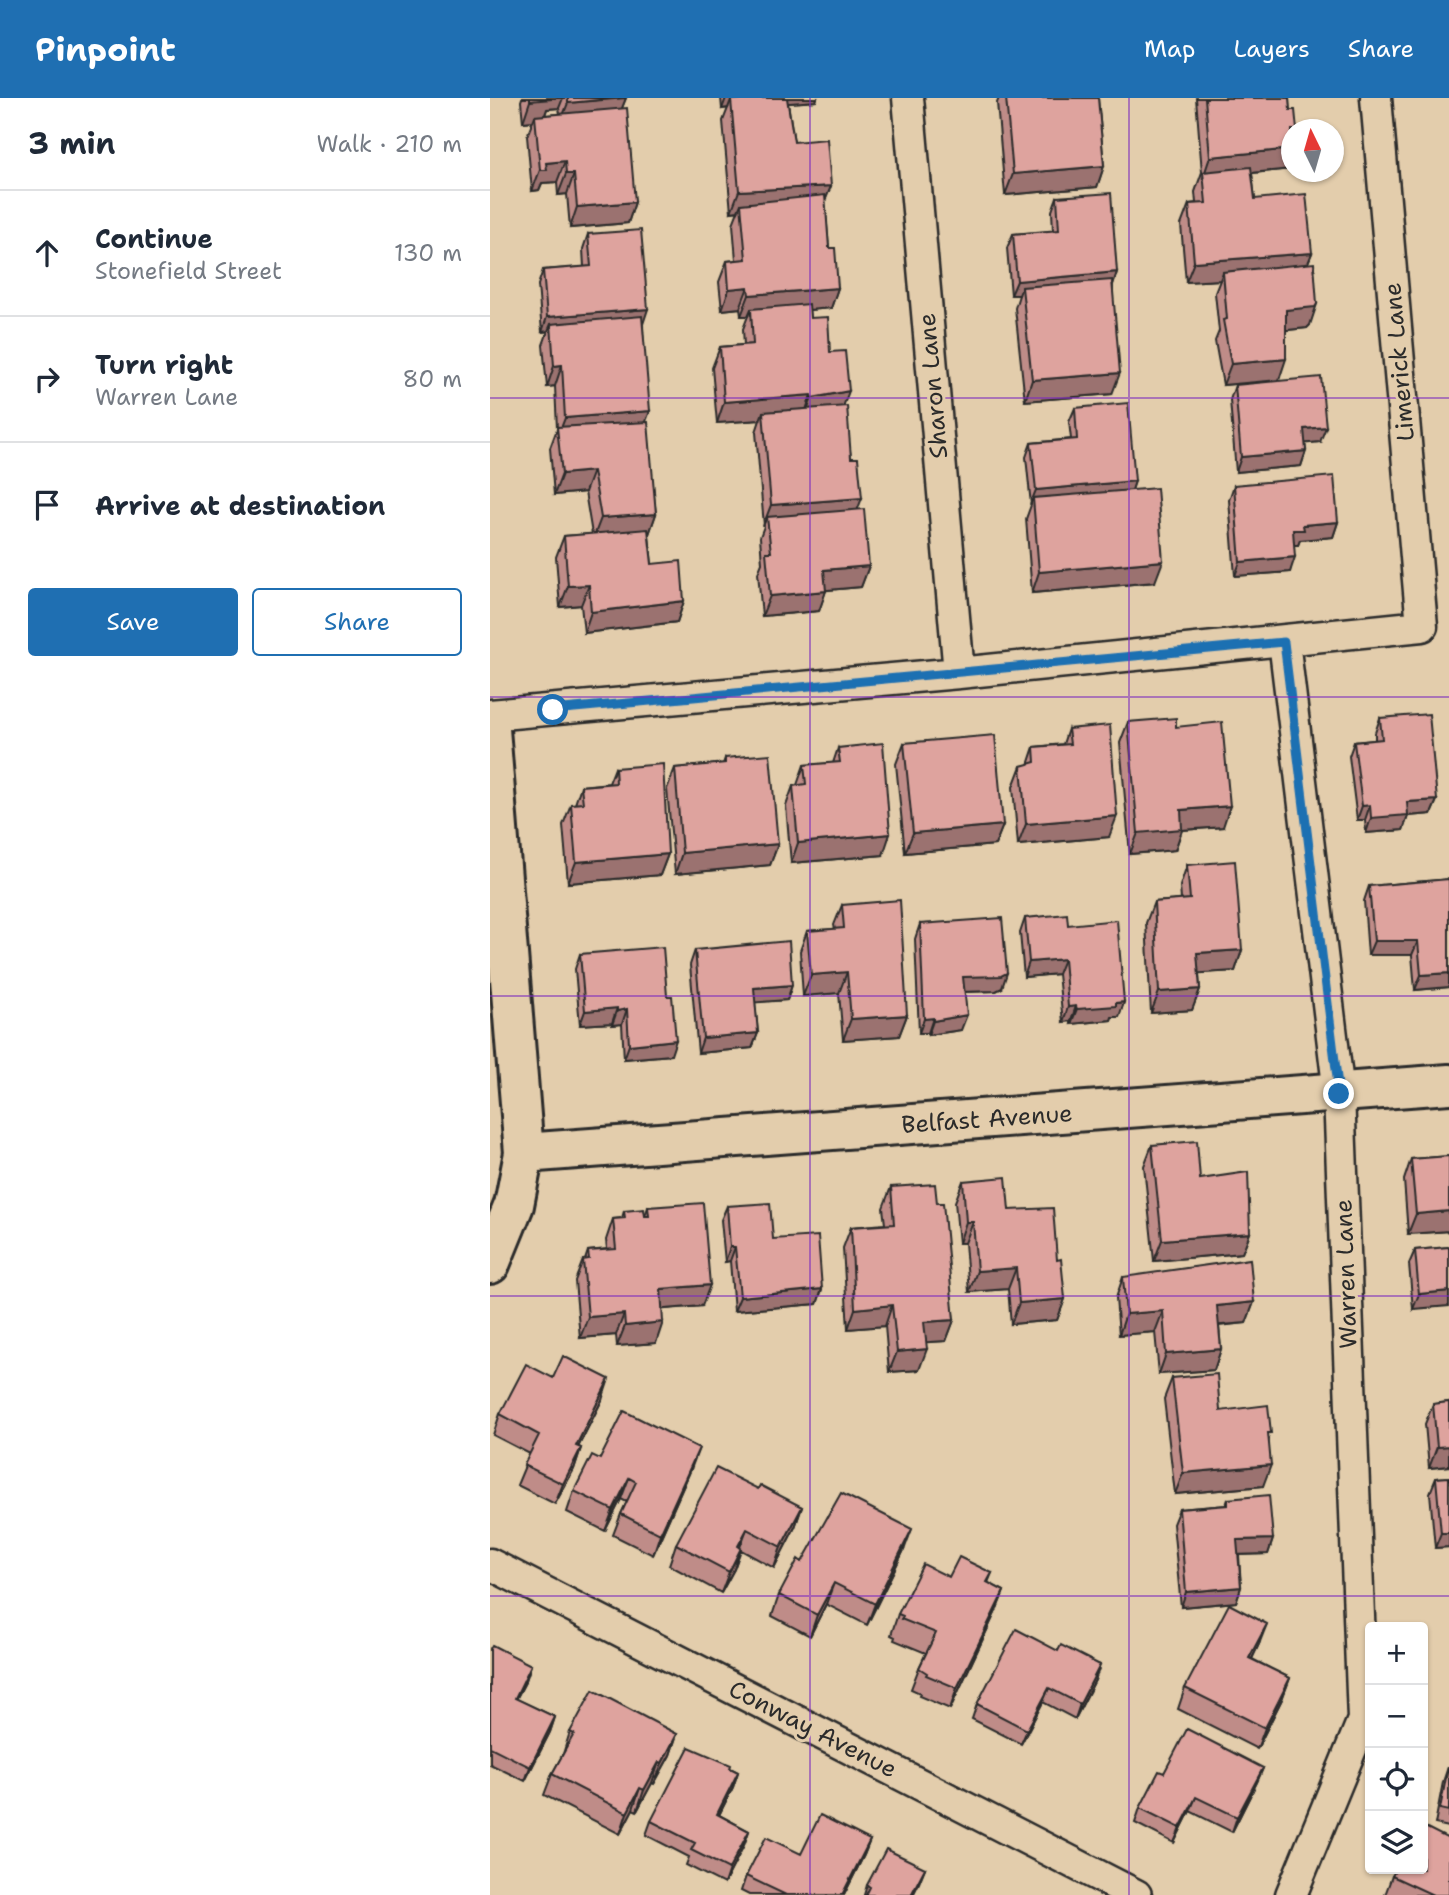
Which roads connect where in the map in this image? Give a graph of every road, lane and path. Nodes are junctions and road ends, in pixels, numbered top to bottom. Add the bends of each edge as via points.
1 (908, 98) edge
2 (1376, 98) edge
3 (1284, 642) junction
4 (958, 673) junction
5 (490, 715) edge
6 (490, 729) edge
7 (1449, 1084) edge
8 (1339, 1094) junction
9 (524, 1153) junction
10 (490, 1264) edge
11 (490, 1564) edge
12 (1136, 1895) edge
13 (1291, 1895) edge

1 - 4 street, Sharon Lane
2 - 3 street, Limerick Lane via 1422,626
3 - 4 street
3 - 8 street, Warren Lane
4 - 5 street
6 - 9 street
7 - 8 street, Belfast Avenue
8 - 9 street, Belfast Avenue
8 - 13 street, Warren Lane via 1363,1720
9 - 10 street via 514,1205
11 - 12 street, Conway Avenue

